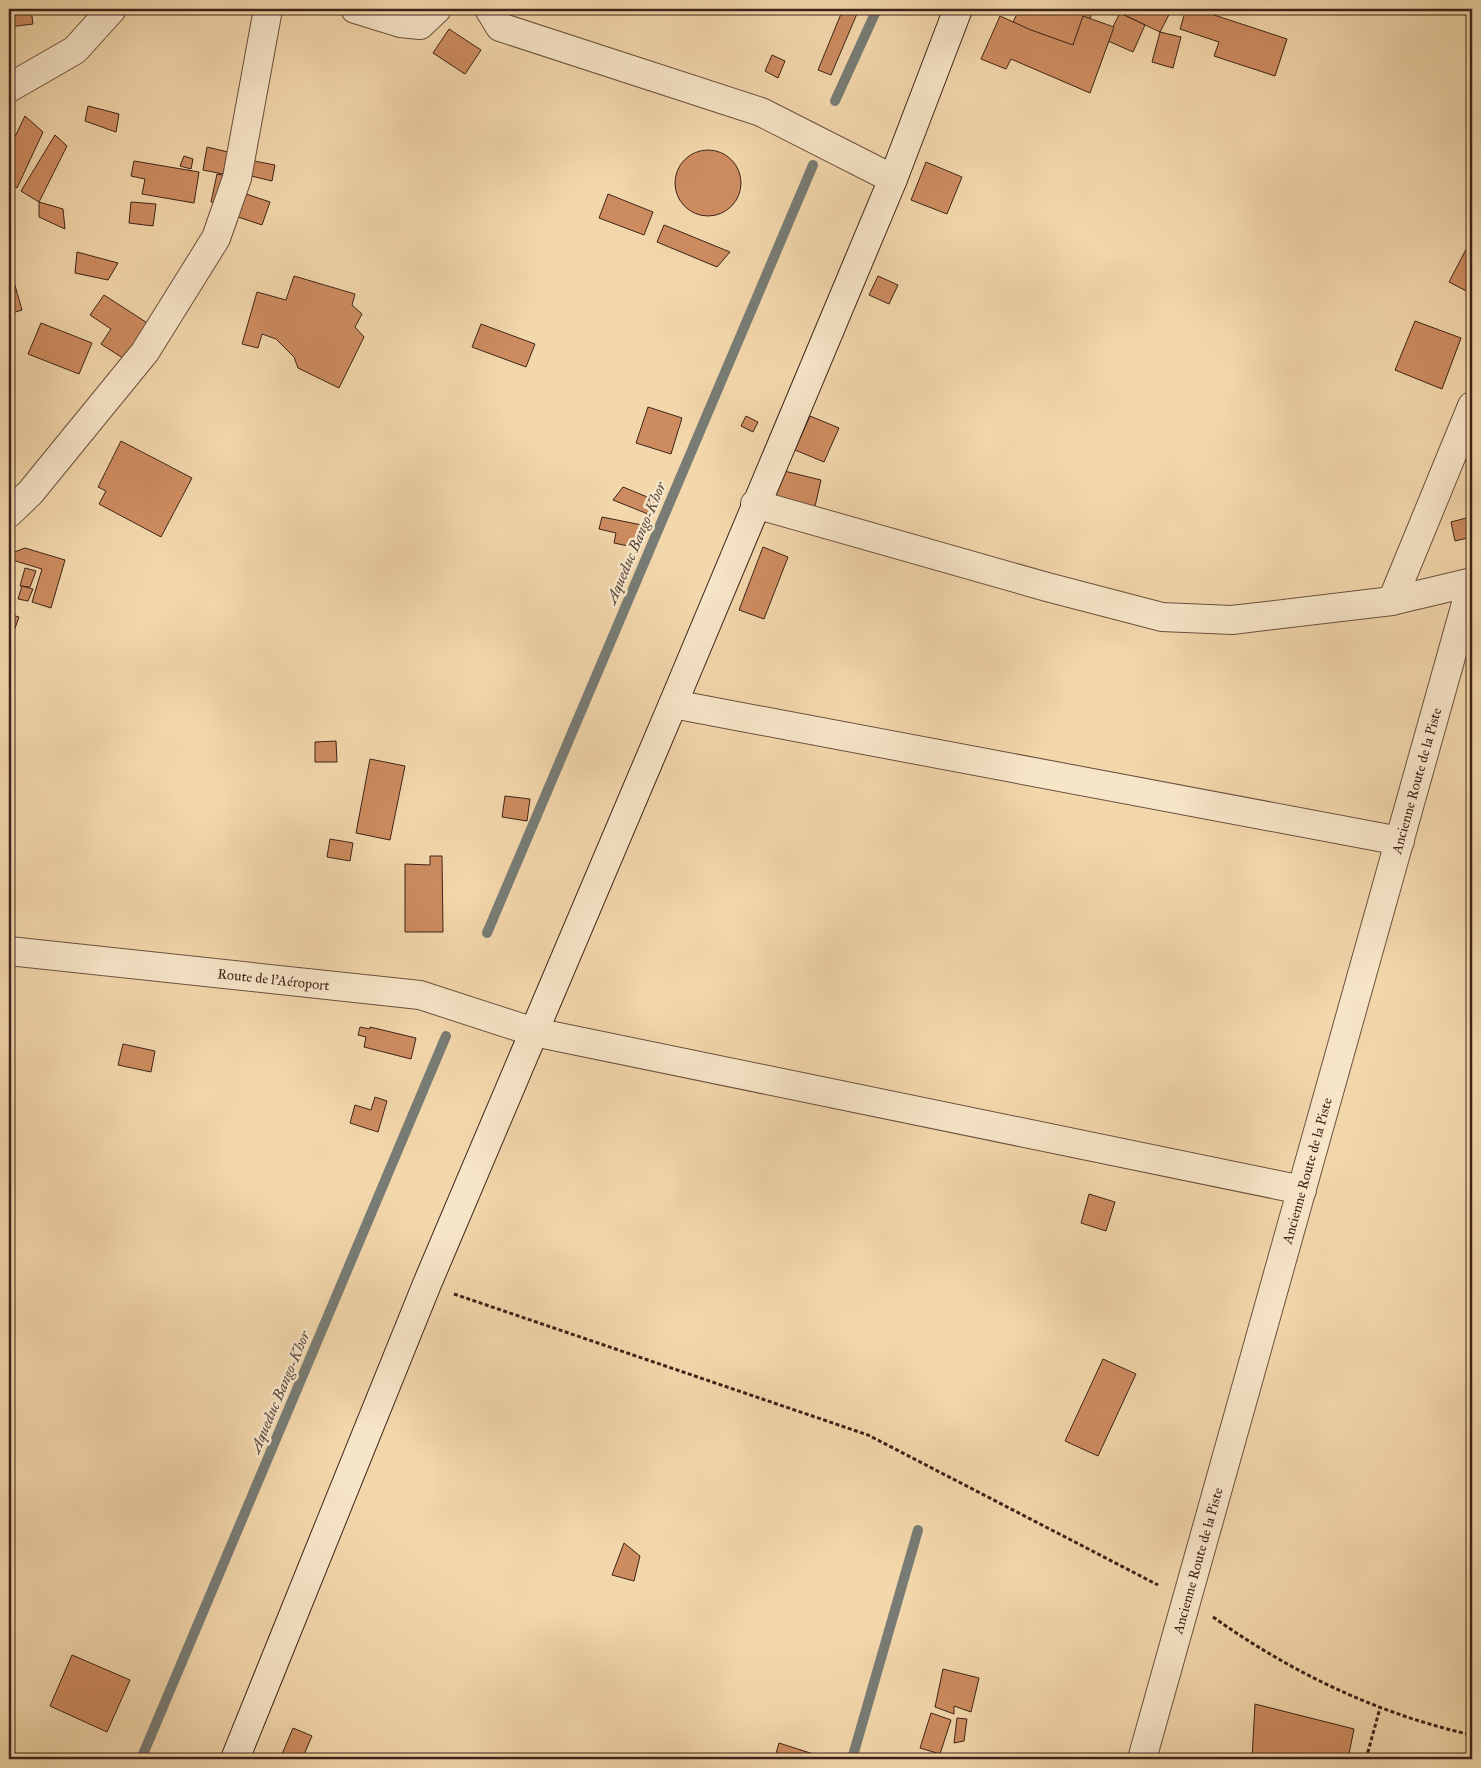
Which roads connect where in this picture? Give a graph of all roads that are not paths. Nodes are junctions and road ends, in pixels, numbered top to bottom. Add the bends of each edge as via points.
1 (112, 9) edge
2 (268, 9) edge
3 (355, 9) edge
4 (437, 9) edge
5 (489, 9) edge
6 (958, 9) edge
7 (9, 88) edge
8 (893, 179) junction
9 (1472, 406) edge
10 (755, 504) junction
11 (9, 513) edge
12 (1472, 582) edge
13 (1392, 601) junction
14 (673, 704) junction
15 (1400, 841) junction
16 (9, 951) edge
17 (534, 1032) junction
18 (1302, 1190) junction
19 (235, 1759) edge
20 (1142, 1759) edge

1 - 7 street via 75,50
2 - 11 street via 237,178 216,238 145,352 30,493
3 - 4 street via 400,23 420,25
5 - 8 street via 500,28 761,112
6 - 8 street
8 - 10 street
9 - 13 street
10 - 13 street via 1162,617 1232,620
10 - 14 street
12 - 13 street
12 - 15 street, Ancienne Route de la Piste
14 - 15 street
14 - 17 street
15 - 18 street, Ancienne Route de la Piste
16 - 17 street, Route de l'Aéroport via 420,995
17 - 18 street, Route de l'Aéroport
17 - 19 street via 427,1284
18 - 20 street, Ancienne Route de la Piste

